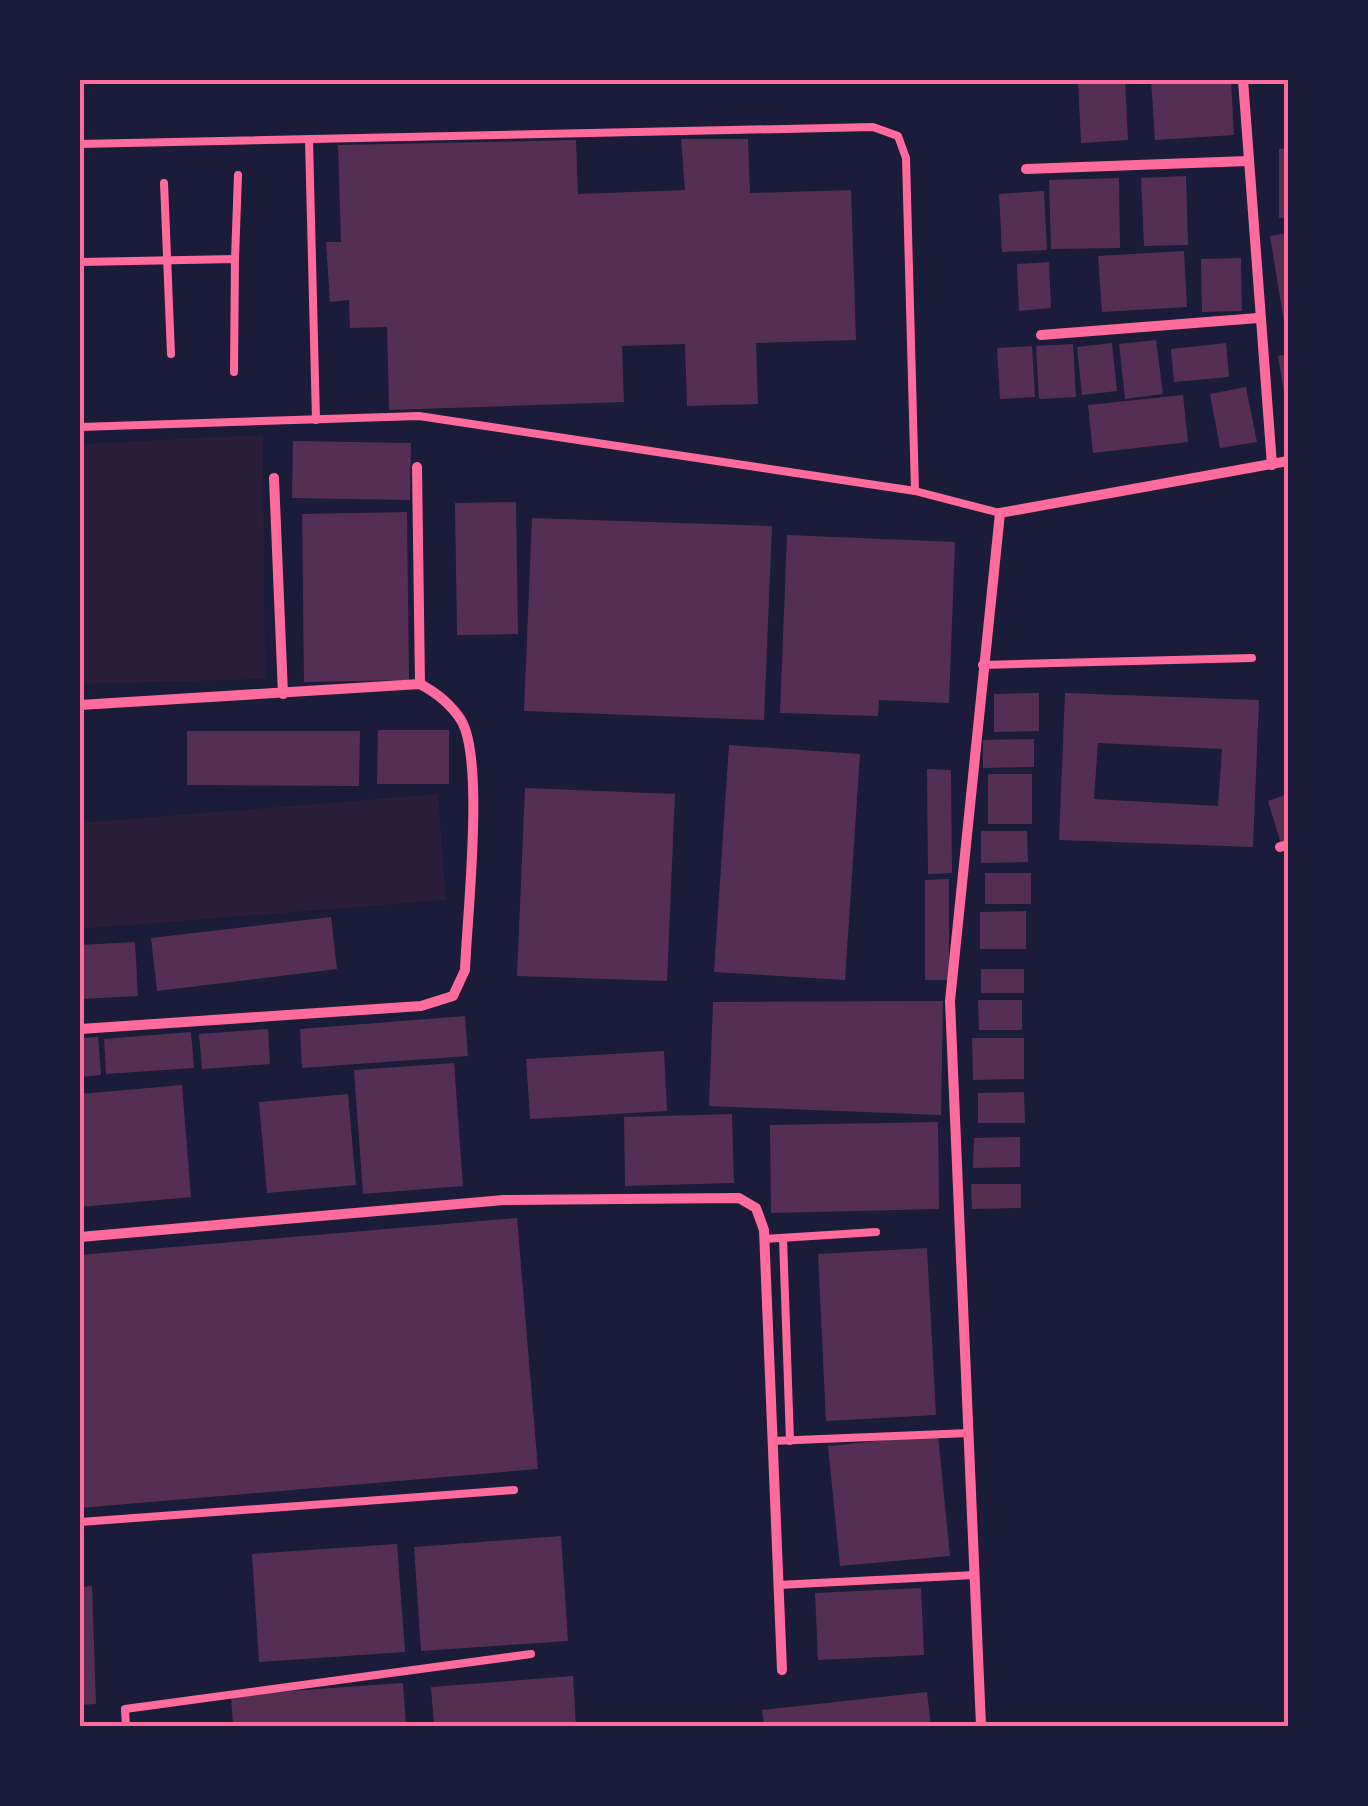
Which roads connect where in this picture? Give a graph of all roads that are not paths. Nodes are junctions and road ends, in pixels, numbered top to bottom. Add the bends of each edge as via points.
1 (1244, 80) edge
2 (309, 140) junction
3 (80, 144) edge
4 (1248, 161) junction
5 (1026, 169) dead end
6 (238, 175) dead end
7 (164, 182) dead end
8 (166, 259) junction
9 (235, 259) junction
10 (80, 262) edge
11 (1258, 318) junction
12 (1042, 335) dead end
13 (171, 354) dead end
14 (234, 372) dead end
15 (316, 420) junction
16 (80, 427) edge
17 (1288, 461) edge
18 (1272, 464) junction
19 (417, 467) dead end
20 (274, 478) dead end
21 (916, 491) junction
22 (1000, 513) junction
23 (1252, 658) dead end
24 (982, 665) junction
25 (420, 684) junction
26 (283, 694) junction
27 (80, 705) edge
28 (80, 1029) edge
29 (876, 1232) dead end
30 (80, 1236) edge
31 (784, 1238) junction
32 (764, 1239) junction
33 (969, 1432) junction
34 (772, 1441) junction
35 (790, 1441) junction
36 (514, 1490) dead end
37 (80, 1522) edge
38 (975, 1575) junction
39 (778, 1585) junction
40 (531, 1654) dead end
41 (782, 1670) dead end
42 (126, 1726) edge
43 (981, 1726) edge

1 - 4 street
2 - 3 lane
2 - 15 lane
2 - 21 lane via 873,126 898,136 906,158
4 - 5 street
4 - 11 street
6 - 9 lane
7 - 8 lane
8 - 9 lane
8 - 10 lane
8 - 13 lane
9 - 14 lane
11 - 12 street
11 - 18 street
15 - 16 lane
15 - 21 lane via 419,416
17 - 18 street
18 - 22 street
19 - 25 street
20 - 26 street
21 - 22 lane
22 - 24 street
23 - 24 lane
24 - 33 street via 950,1001
25 - 26 street
25 - 28 street via 442,696 463,722 473,762 465,970 454,996 421,1006
26 - 27 street
29 - 31 lane
30 - 32 street via 504,1200 739,1198 756,1208
31 - 32 lane
31 - 35 lane
32 - 34 street
33 - 35 lane
33 - 38 street
34 - 35 lane
34 - 39 street
36 - 37 lane
38 - 39 lane
38 - 43 street
39 - 41 street
40 - 42 lane via 125,1708

